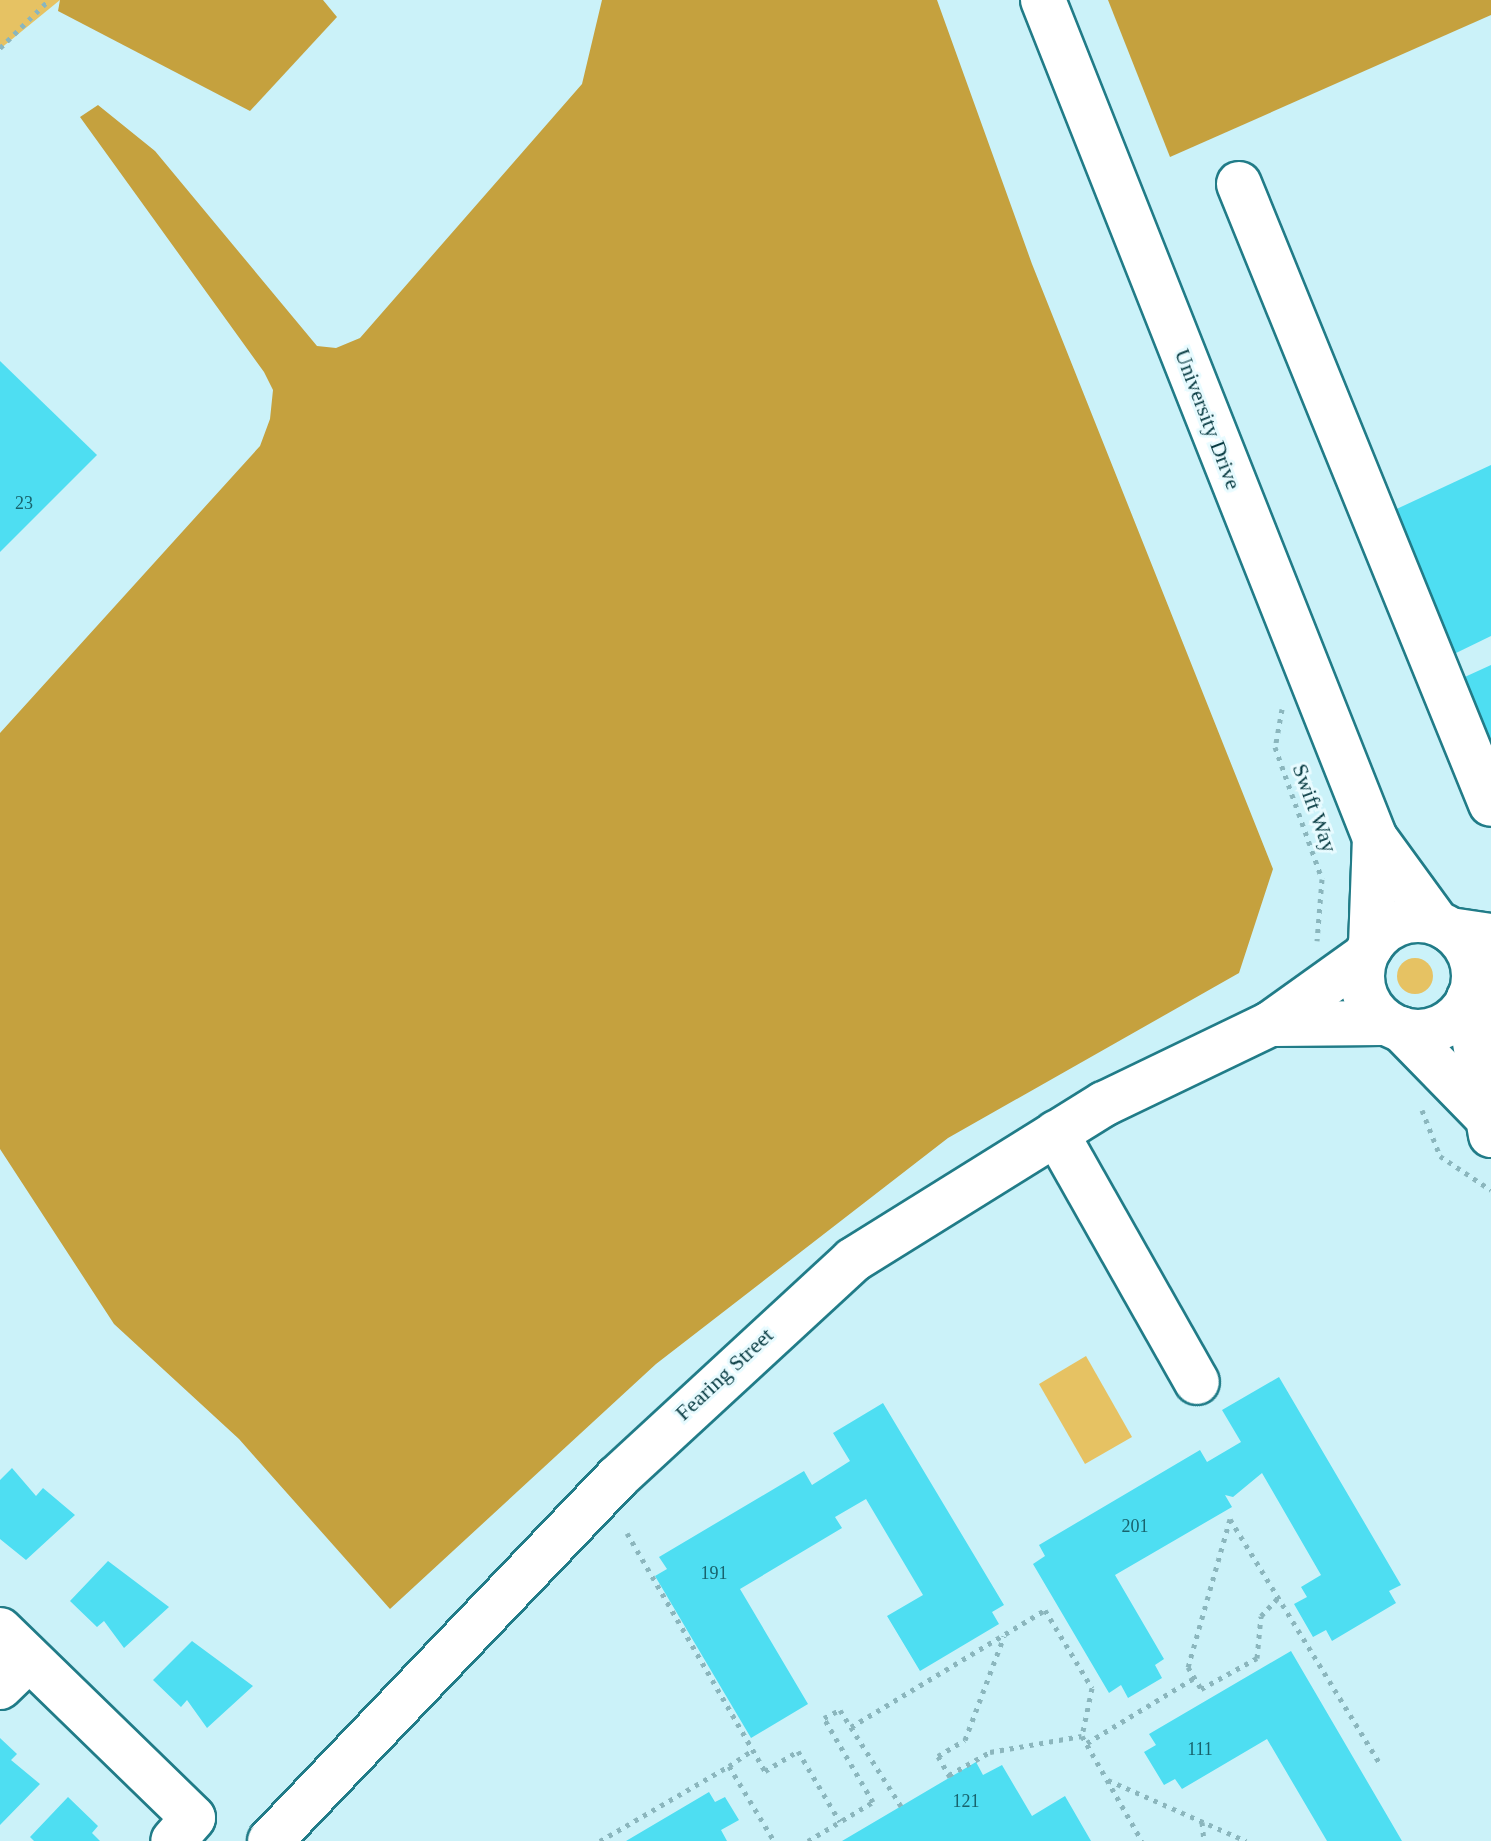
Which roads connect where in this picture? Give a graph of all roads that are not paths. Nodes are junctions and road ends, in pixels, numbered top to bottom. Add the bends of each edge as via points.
1 (1043, 0) edge
2 (1239, 184) dead end
3 (1491, 804) edge
4 (1375, 838) junction
5 (1459, 930) edge
6 (1368, 951) junction
7 (1476, 994) edge
8 (1270, 1024) junction
9 (1394, 1026) junction
10 (1487, 1124) edge
11 (1056, 1133) junction
12 (1197, 1382) dead end
13 (10, 1659) edge
14 (173, 1841) edge
15 (270, 1841) edge

1 - 4 main road, University Drive
2 - 3 main road
4 - 5 main road, University Drive
4 - 6 main road, University Drive
5 - 6 main road via 1393,926
5 - 7 main road, University Drive via 1470,954
6 - 8 main road, Fearing Street
6 - 9 main road, University Drive via 1364,993
7 - 9 main road via 1439,1028
7 - 10 main road, University Drive
8 - 9 main road, Fearing Street
8 - 11 main road, Fearing Street
9 - 10 main road, University Drive
11 - 12 main road
11 - 15 main road, Fearing Street via 899,1228 796,1307 479,1616
13 - 14 main road via 193,1818

